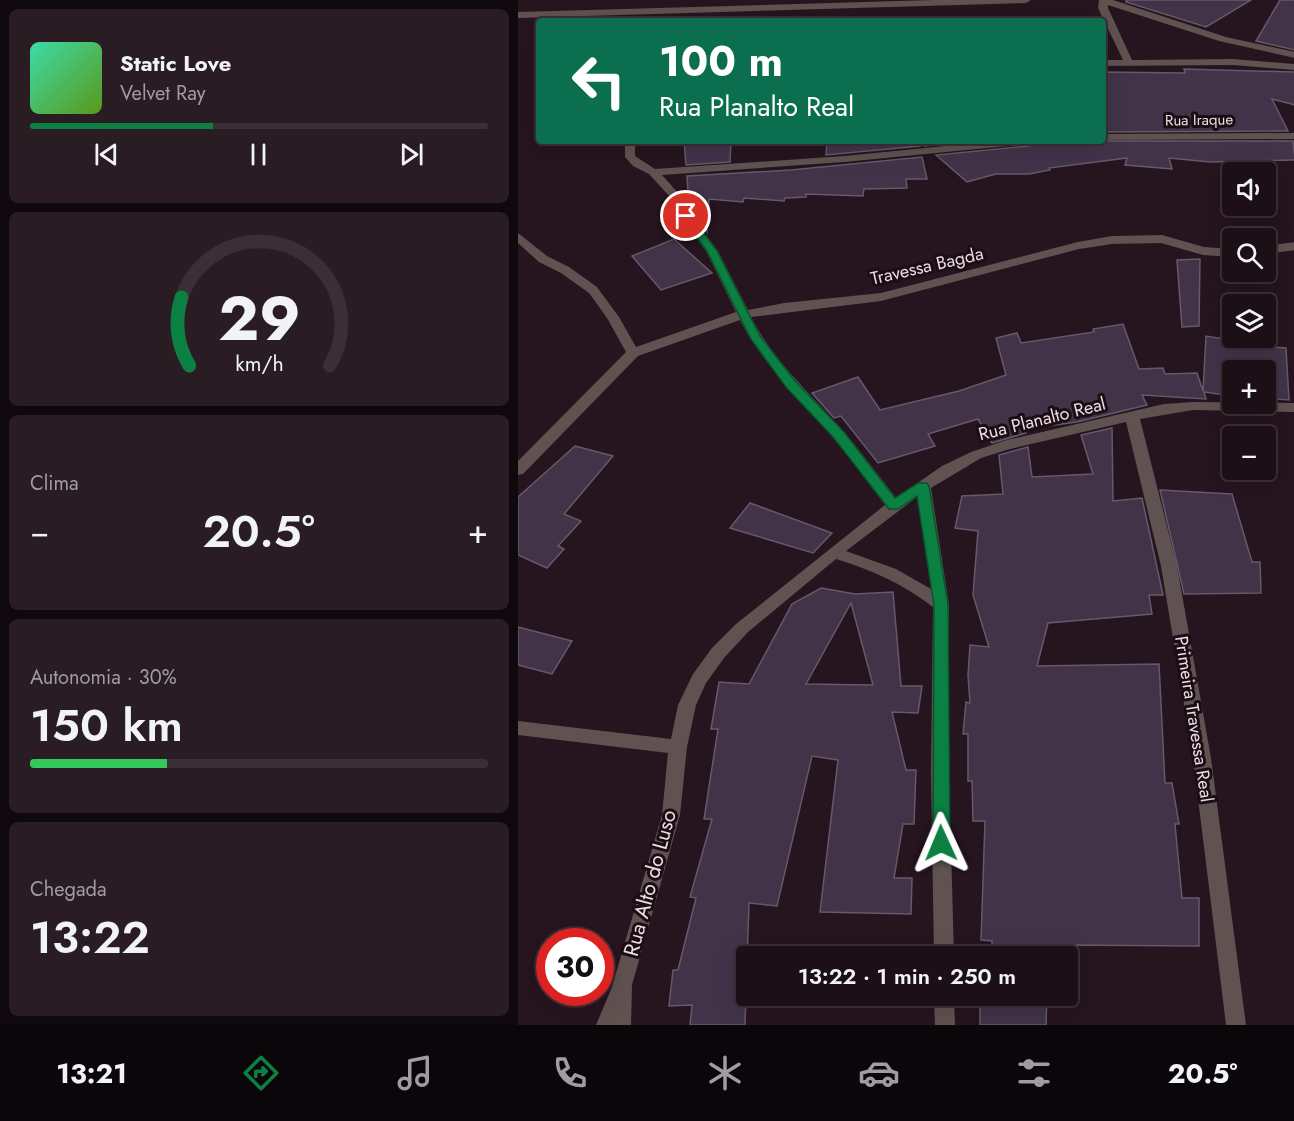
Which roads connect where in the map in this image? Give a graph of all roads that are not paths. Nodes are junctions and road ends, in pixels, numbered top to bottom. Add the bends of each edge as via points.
1 (582, 0) edge
2 (1026, 0) edge
3 (1112, 1) edge
4 (903, 2) edge
5 (727, 10) junction
6 (578, 14) junction
7 (518, 15) edge
8 (726, 18) edge
9 (1295, 54) edge
10 (1128, 61) junction
11 (1106, 63) edge
12 (1295, 67) edge
13 (1295, 136) edge
14 (1106, 137) edge
15 (630, 144) edge
16 (998, 144) edge
17 (653, 172) junction
18 (518, 237) edge
19 (1295, 246) edge
20 (1276, 249) edge
21 (1222, 252) edge
22 (744, 314) junction
23 (633, 353) junction
24 (1295, 408) edge
25 (1132, 417) junction
26 (518, 470) edge
27 (923, 486) junction
28 (894, 506) junction
29 (833, 553) junction
30 (941, 605) junction
31 (518, 728) edge
32 (678, 747) junction
33 (944, 946) edge
34 (622, 985) junction
35 (944, 1006) edge
36 (606, 1025) edge
37 (621, 1025) edge
38 (945, 1025) edge
39 (1235, 1025) edge

1 - 6 street
2 - 4 street
3 - 9 street via 1198,33
3 - 10 street via 1103,8
4 - 5 street
5 - 6 street
5 - 8 street
6 - 7 street
10 - 11 street
10 - 12 street
13 - 14 street, Rua Iraque
15 - 17 street via 630,157
16 - 17 street
17 - 22 street via 675,196 712,251
18 - 23 street via 543,259 593,290
19 - 20 street
21 - 22 street, Travessa Bagda via 1162,239 1112,240 881,297
22 - 23 street, Travessa Bagda
22 - 28 street via 755,337 791,384 839,435
23 - 26 street
24 - 25 street, Rua Planalto Real via 1193,406
25 - 27 street, Rua Planalto Real via 1007,445 947,470
25 - 39 street, Primeira Travessa Real via 1171,577 1202,758
27 - 28 street, Rua Planalto Real
27 - 30 street
28 - 29 street, Rua Planalto Real
29 - 30 street via 875,564 901,576
29 - 32 street, Rua Planalto Real via 742,628 718,653 699,679 687,705
30 - 33 street
31 - 32 street
32 - 34 street, Rua Alto do Luso via 671,815
34 - 36 street
34 - 37 street, Rua Alto do Luso
35 - 38 street

